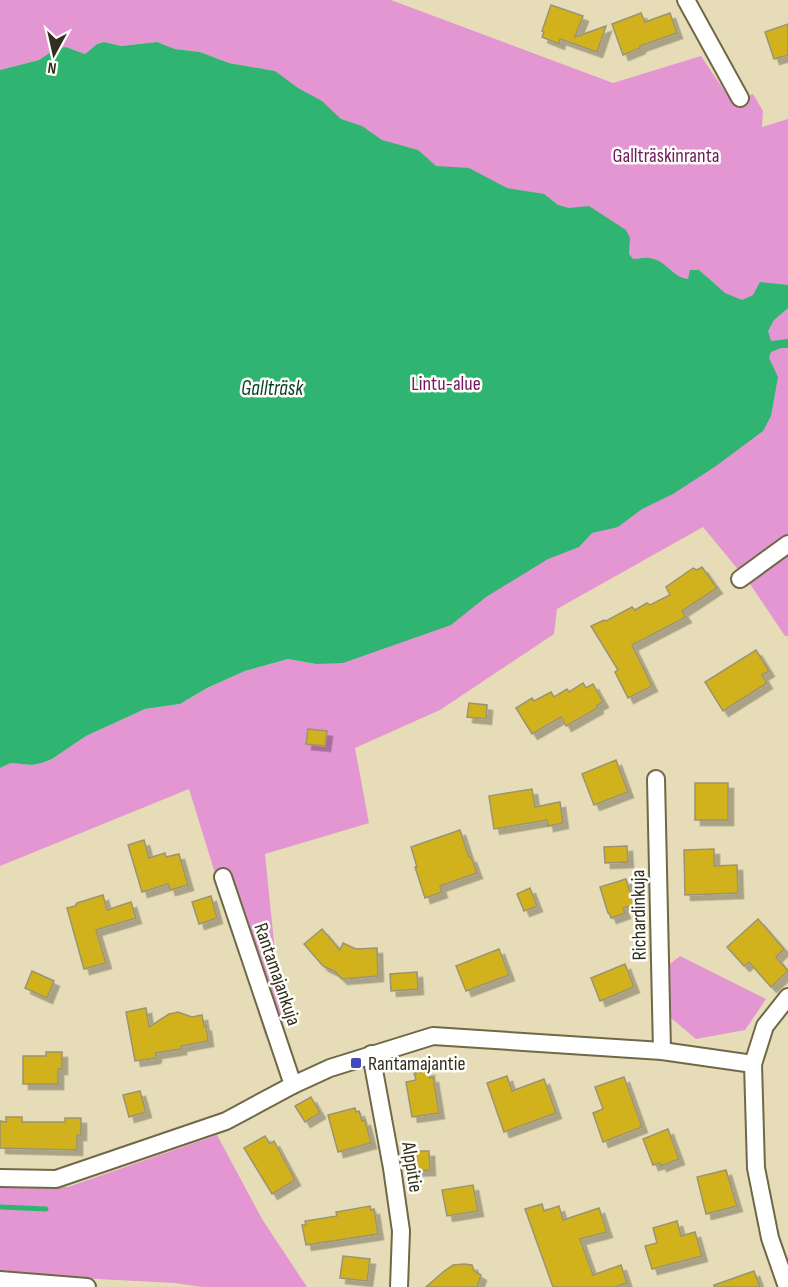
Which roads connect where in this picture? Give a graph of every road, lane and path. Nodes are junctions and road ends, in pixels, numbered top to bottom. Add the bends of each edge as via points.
1 (686, 0) edge
2 (740, 98) dead end
3 (788, 544) edge
4 (740, 579) dead end
5 (656, 779) dead end
6 (223, 877) dead end
7 (788, 997) edge
8 (662, 1051) junction
9 (372, 1054) junction
10 (753, 1064) junction
11 (293, 1085) junction
12 (0, 1178) edge
13 (0, 1280) edge
14 (87, 1287) edge
15 (399, 1287) edge
16 (787, 1287) edge

1 - 2 street
3 - 4 street
5 - 8 street, Richardinkuja
6 - 11 street, Rantamajankuja
7 - 10 street via 765,1026
8 - 9 street via 441,1036
8 - 10 street
9 - 11 street
9 - 15 street, Alppitie via 401,1231
10 - 16 street via 756,1168 770,1238
11 - 12 street via 226,1121 56,1179
13 - 14 street

